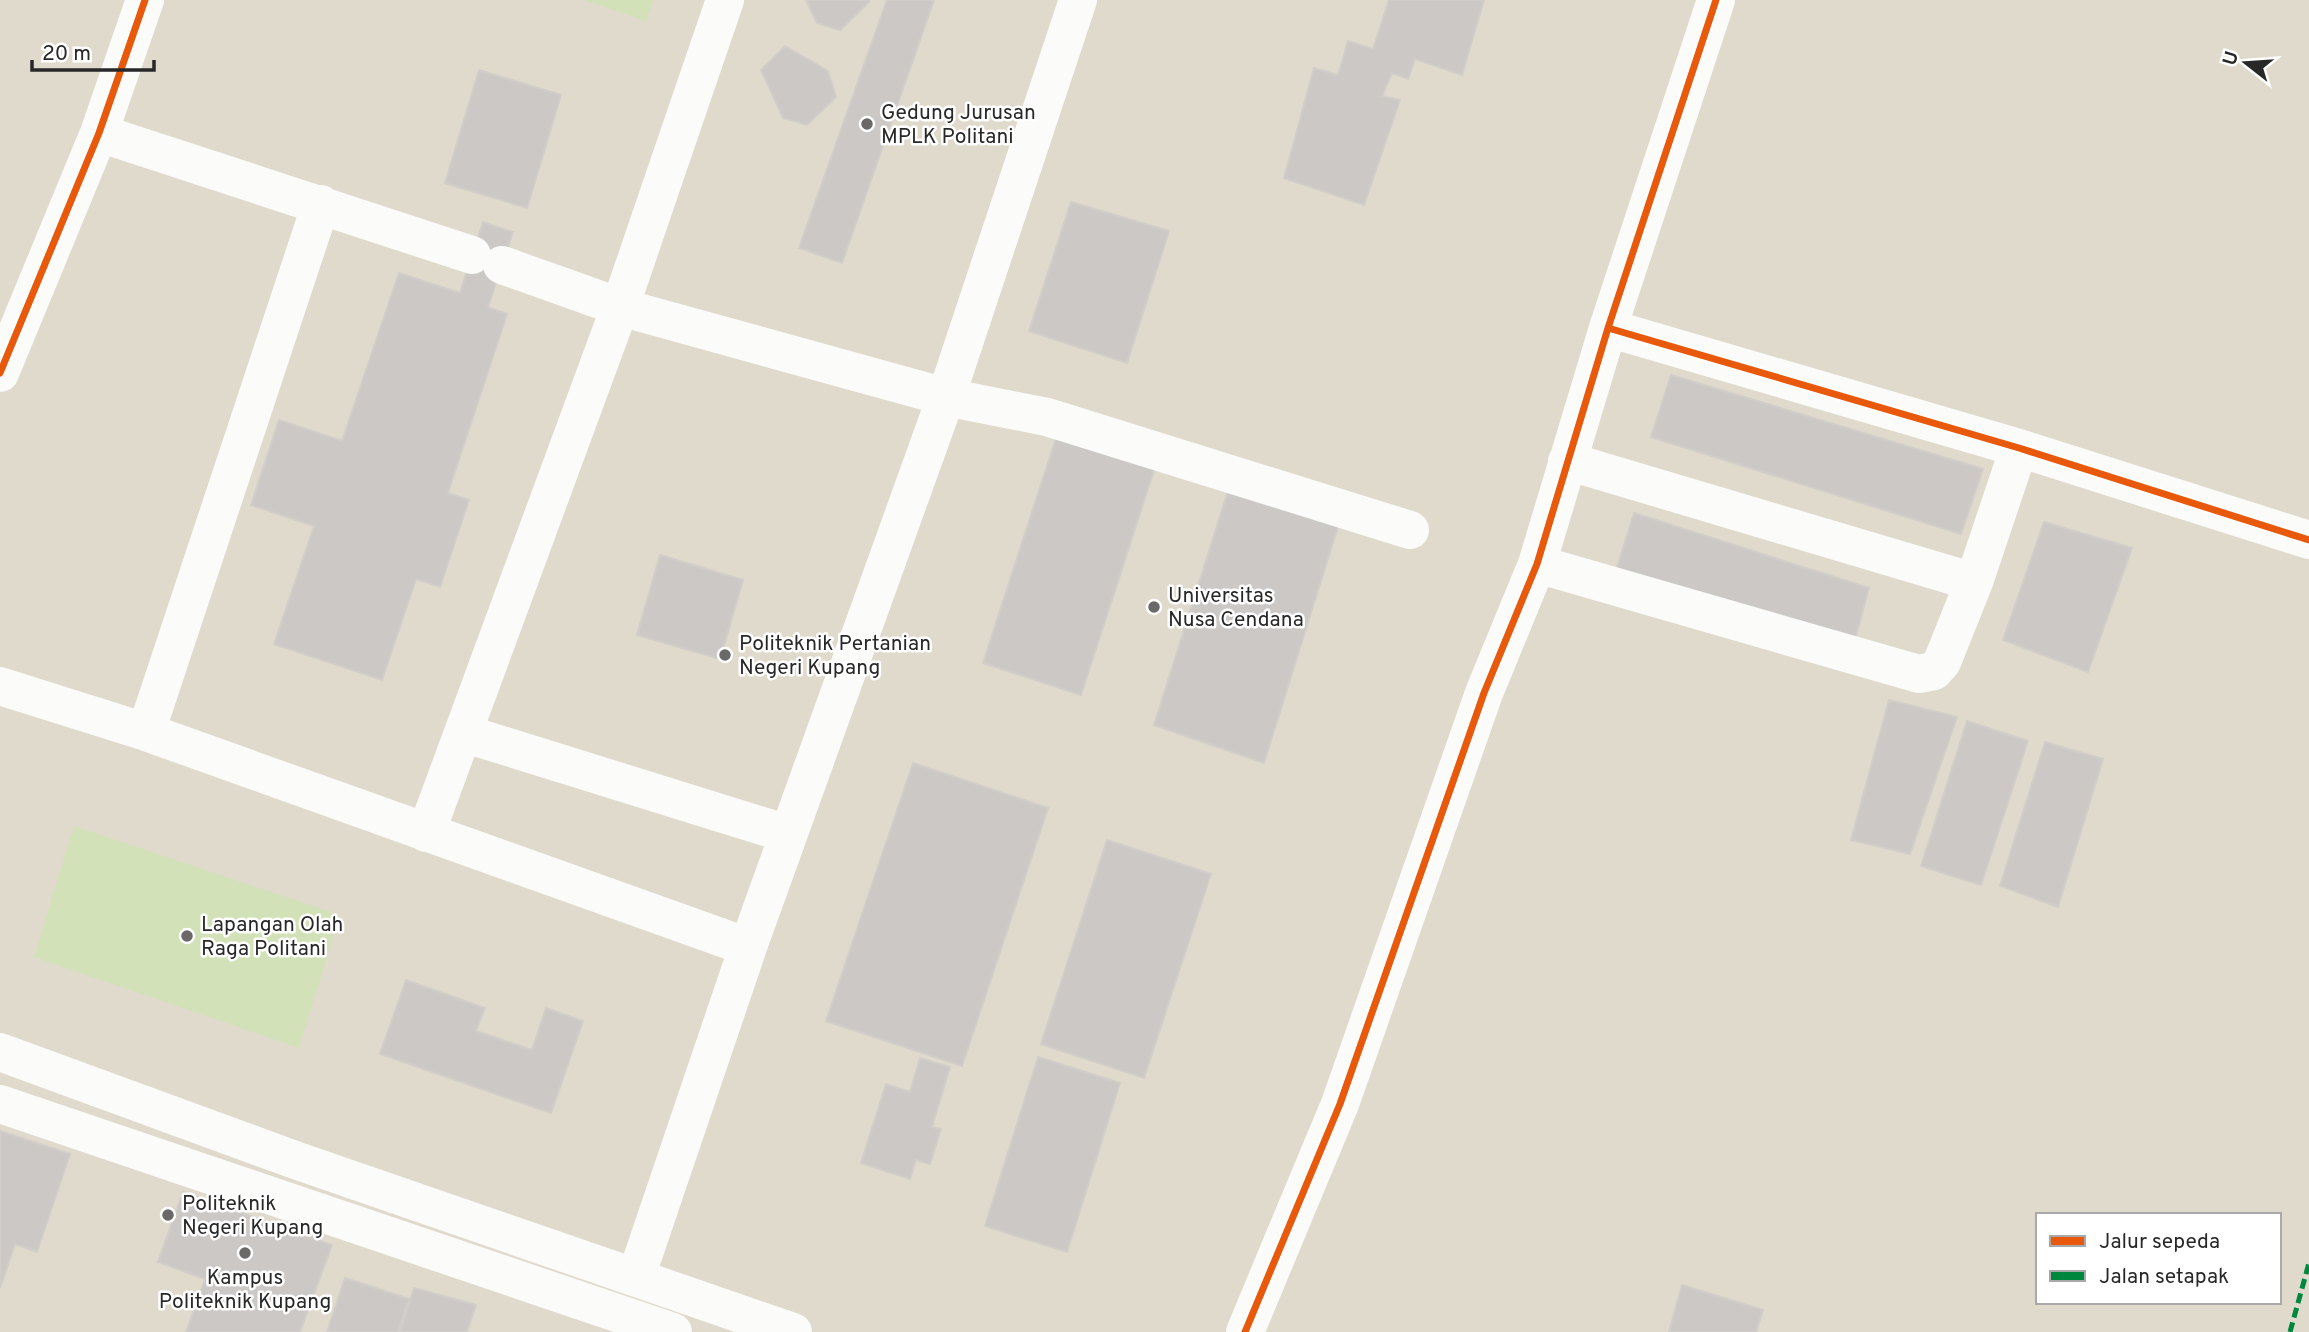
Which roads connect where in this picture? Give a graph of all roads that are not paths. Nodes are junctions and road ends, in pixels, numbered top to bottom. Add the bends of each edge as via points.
1 (145, 0) edge
2 (725, 0) edge
3 (1078, 0) edge
4 (1716, 0) edge
5 (99, 133) junction
6 (321, 204) junction
7 (620, 307) junction
8 (1608, 327) junction
9 (0, 373) edge
10 (946, 397) junction
11 (2019, 447) junction
12 (1567, 461) junction
13 (1409, 530) dead end
14 (2309, 540) edge
15 (1536, 564) junction
16 (1974, 582) junction
17 (0, 686) edge
18 (146, 732) junction
19 (463, 733) junction
20 (426, 833) junction
21 (788, 834) junction
22 (748, 947) junction
23 (0, 1052) edge
24 (0, 1104) edge
25 (636, 1277) junction
26 (673, 1332) edge
27 (793, 1332) edge
28 (1245, 1332) edge

1 - 5 street
2 - 7 street
3 - 10 street
4 - 8 street
5 - 6 street
5 - 9 street
6 - 7 street
6 - 18 street
7 - 10 street
7 - 19 street
8 - 11 street
8 - 12 street
10 - 13 street via 1047,417
10 - 21 street
11 - 14 street
11 - 16 street
12 - 15 street
12 - 16 street
15 - 16 street via 1919,674 1934,671 1942,662
15 - 28 street via 1484,693 1340,1104
17 - 18 street
18 - 20 street
19 - 20 street
19 - 21 street
20 - 22 street
21 - 22 street
22 - 25 street
23 - 25 street
24 - 26 street
25 - 27 street

